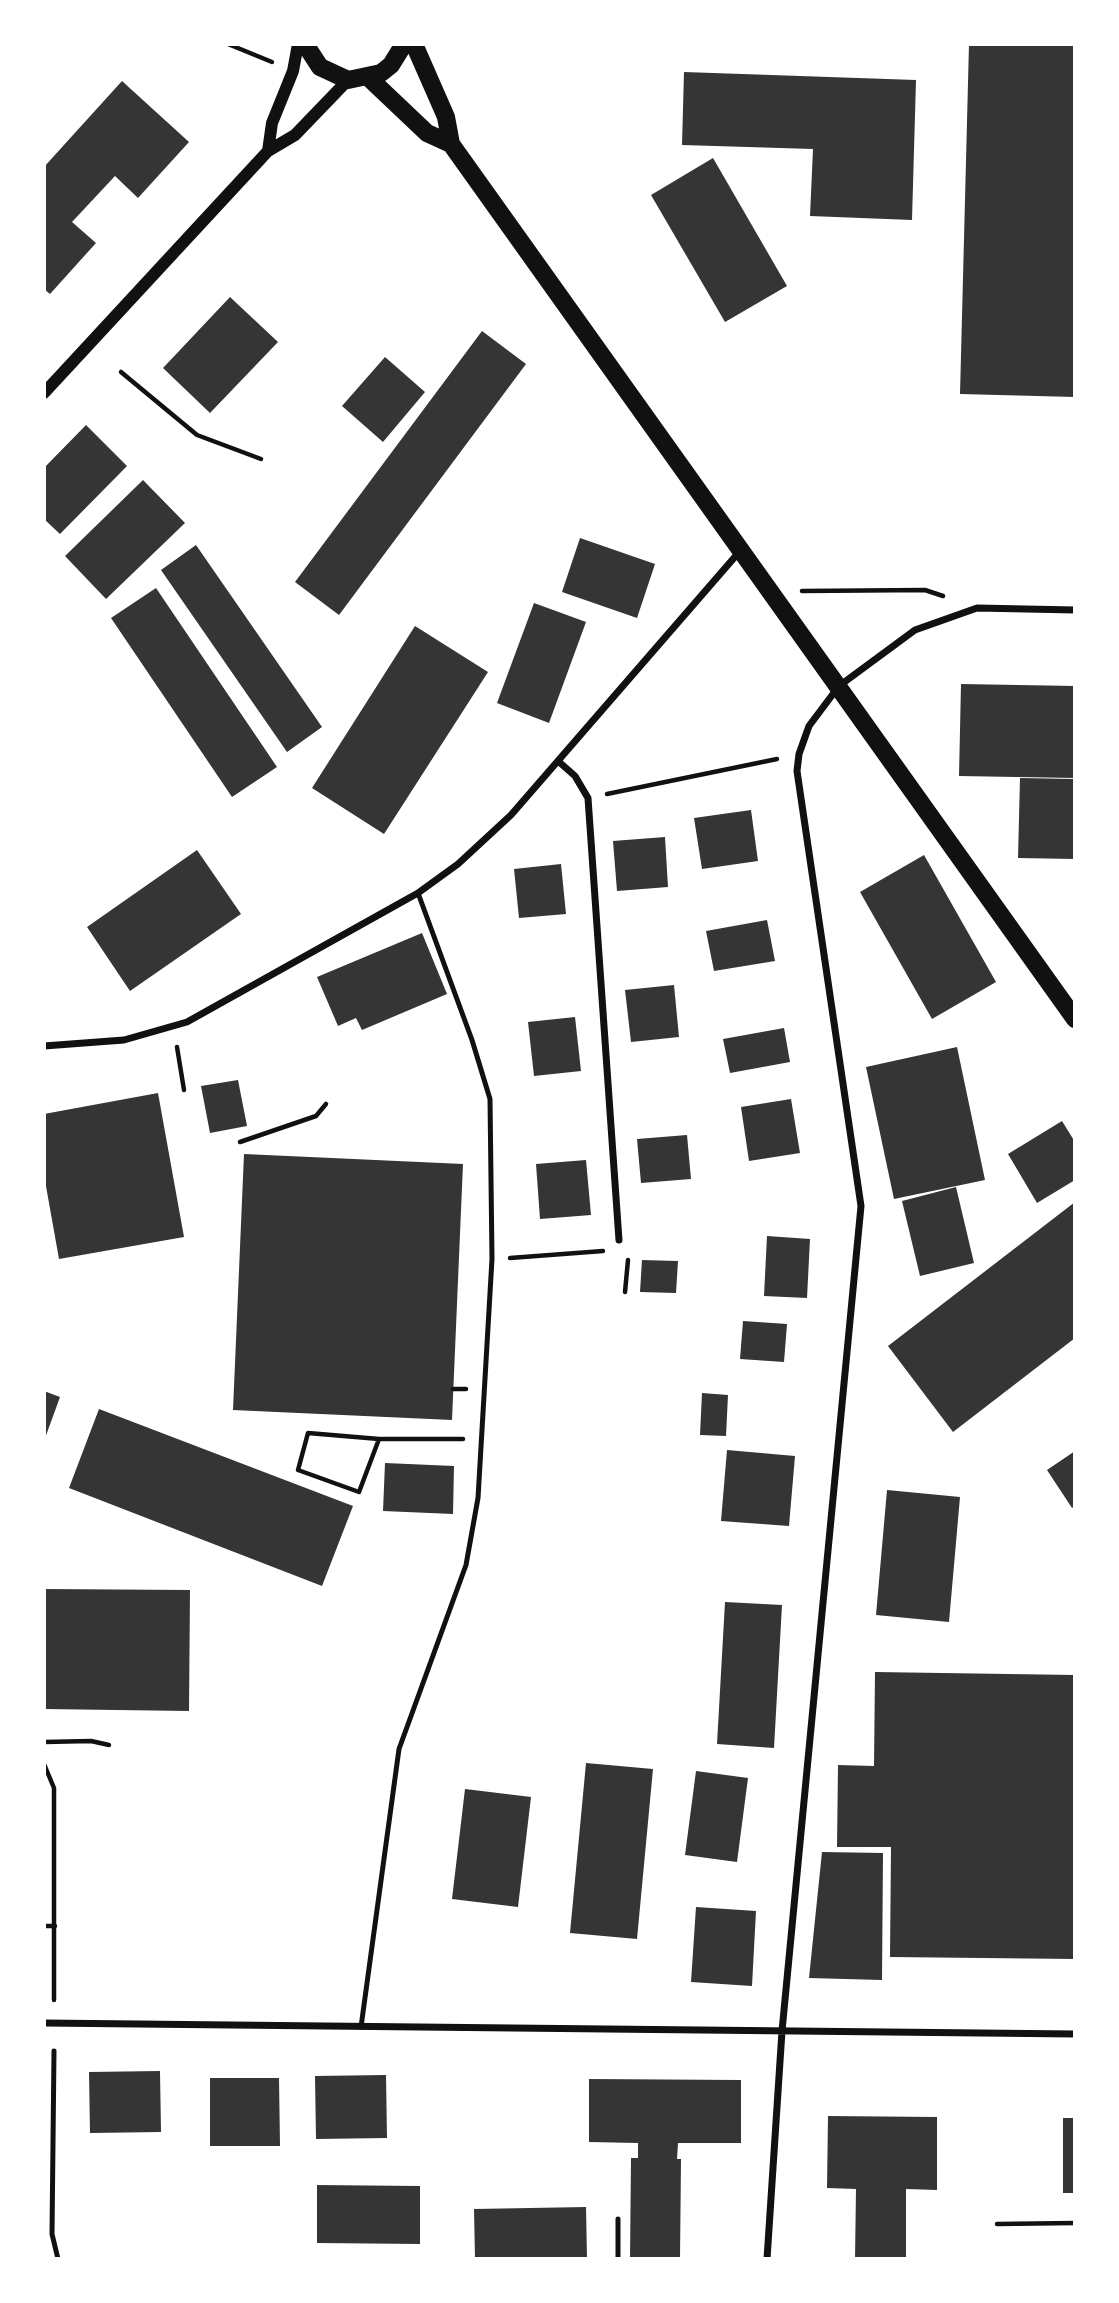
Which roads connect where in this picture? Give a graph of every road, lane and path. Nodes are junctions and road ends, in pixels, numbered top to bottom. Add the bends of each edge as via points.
1 (228, 44) edge
2 (298, 44) edge
3 (305, 44) edge
4 (404, 44) edge
5 (414, 44) edge
6 (278, 64) dead end
7 (369, 78) junction
8 (348, 80) junction
9 (451, 144) junction
10 (268, 151) junction
11 (121, 372) dead end
12 (44, 393) edge
13 (261, 459) dead end
14 (741, 550) junction
15 (800, 591) dead end
16 (977, 608) junction
17 (1075, 610) edge
18 (839, 686) junction
19 (778, 759) dead end
20 (558, 761) junction
21 (588, 798) junction
22 (418, 893) junction
23 (1075, 1019) edge
24 (174, 1026) junction
25 (44, 1046) edge
26 (184, 1090) dead end
27 (326, 1104) dead end
28 (240, 1142) dead end
29 (619, 1240) joint
30 (619, 1250) junction
31 (492, 1259) junction
32 (625, 1292) dead end
33 (379, 1439) junction
34 (450, 1439) dead end
35 (44, 1742) edge
36 (109, 1745) dead end
37 (44, 1764) edge
38 (44, 1926) edge
39 (55, 1926) junction
40 (54, 2000) dead end
41 (44, 2024) edge
42 (361, 2027) junction
43 (782, 2031) junction
44 (1075, 2034) edge
45 (54, 2051) dead end
46 (618, 2219) dead end
47 (997, 2224) dead end
48 (1075, 2224) edge
49 (58, 2259) edge
50 (618, 2259) edge
51 (767, 2259) edge

1 - 6 path
2 - 10 street via 293,71 272,123
3 - 8 main road via 320,66
4 - 7 main road via 391,65
5 - 9 main road via 446,117
7 - 8 main road
7 - 9 main road via 427,133
8 - 10 street via 295,135
9 - 14 main road
10 - 12 street
11 - 13 path via 197,435
14 - 18 main road
14 - 20 street
15 - 16 path via 925,590
16 - 17 street
16 - 18 street via 915,630
18 - 23 main road
18 - 43 street via 810,726 797,771 861,1206
19 - 21 path
20 - 21 street via 575,776
20 - 22 street via 458,864
21 - 29 street
22 - 24 street
22 - 31 lane via 490,1099
24 - 25 street via 124,1040
24 - 26 path
27 - 28 path via 316,1115
29 - 30 lane
30 - 31 path
30 - 32 path via 629,1250
31 - 42 lane via 478,1498 466,1565 399,1749
33 - 33 path via 308,1433 298,1470 359,1492
33 - 34 path
35 - 36 path
37 - 39 path via 54,1788
38 - 39 path
39 - 40 path
41 - 42 street
42 - 43 street
43 - 44 street
43 - 51 street
45 - 49 lane via 52,2234
46 - 50 lane
47 - 48 path

